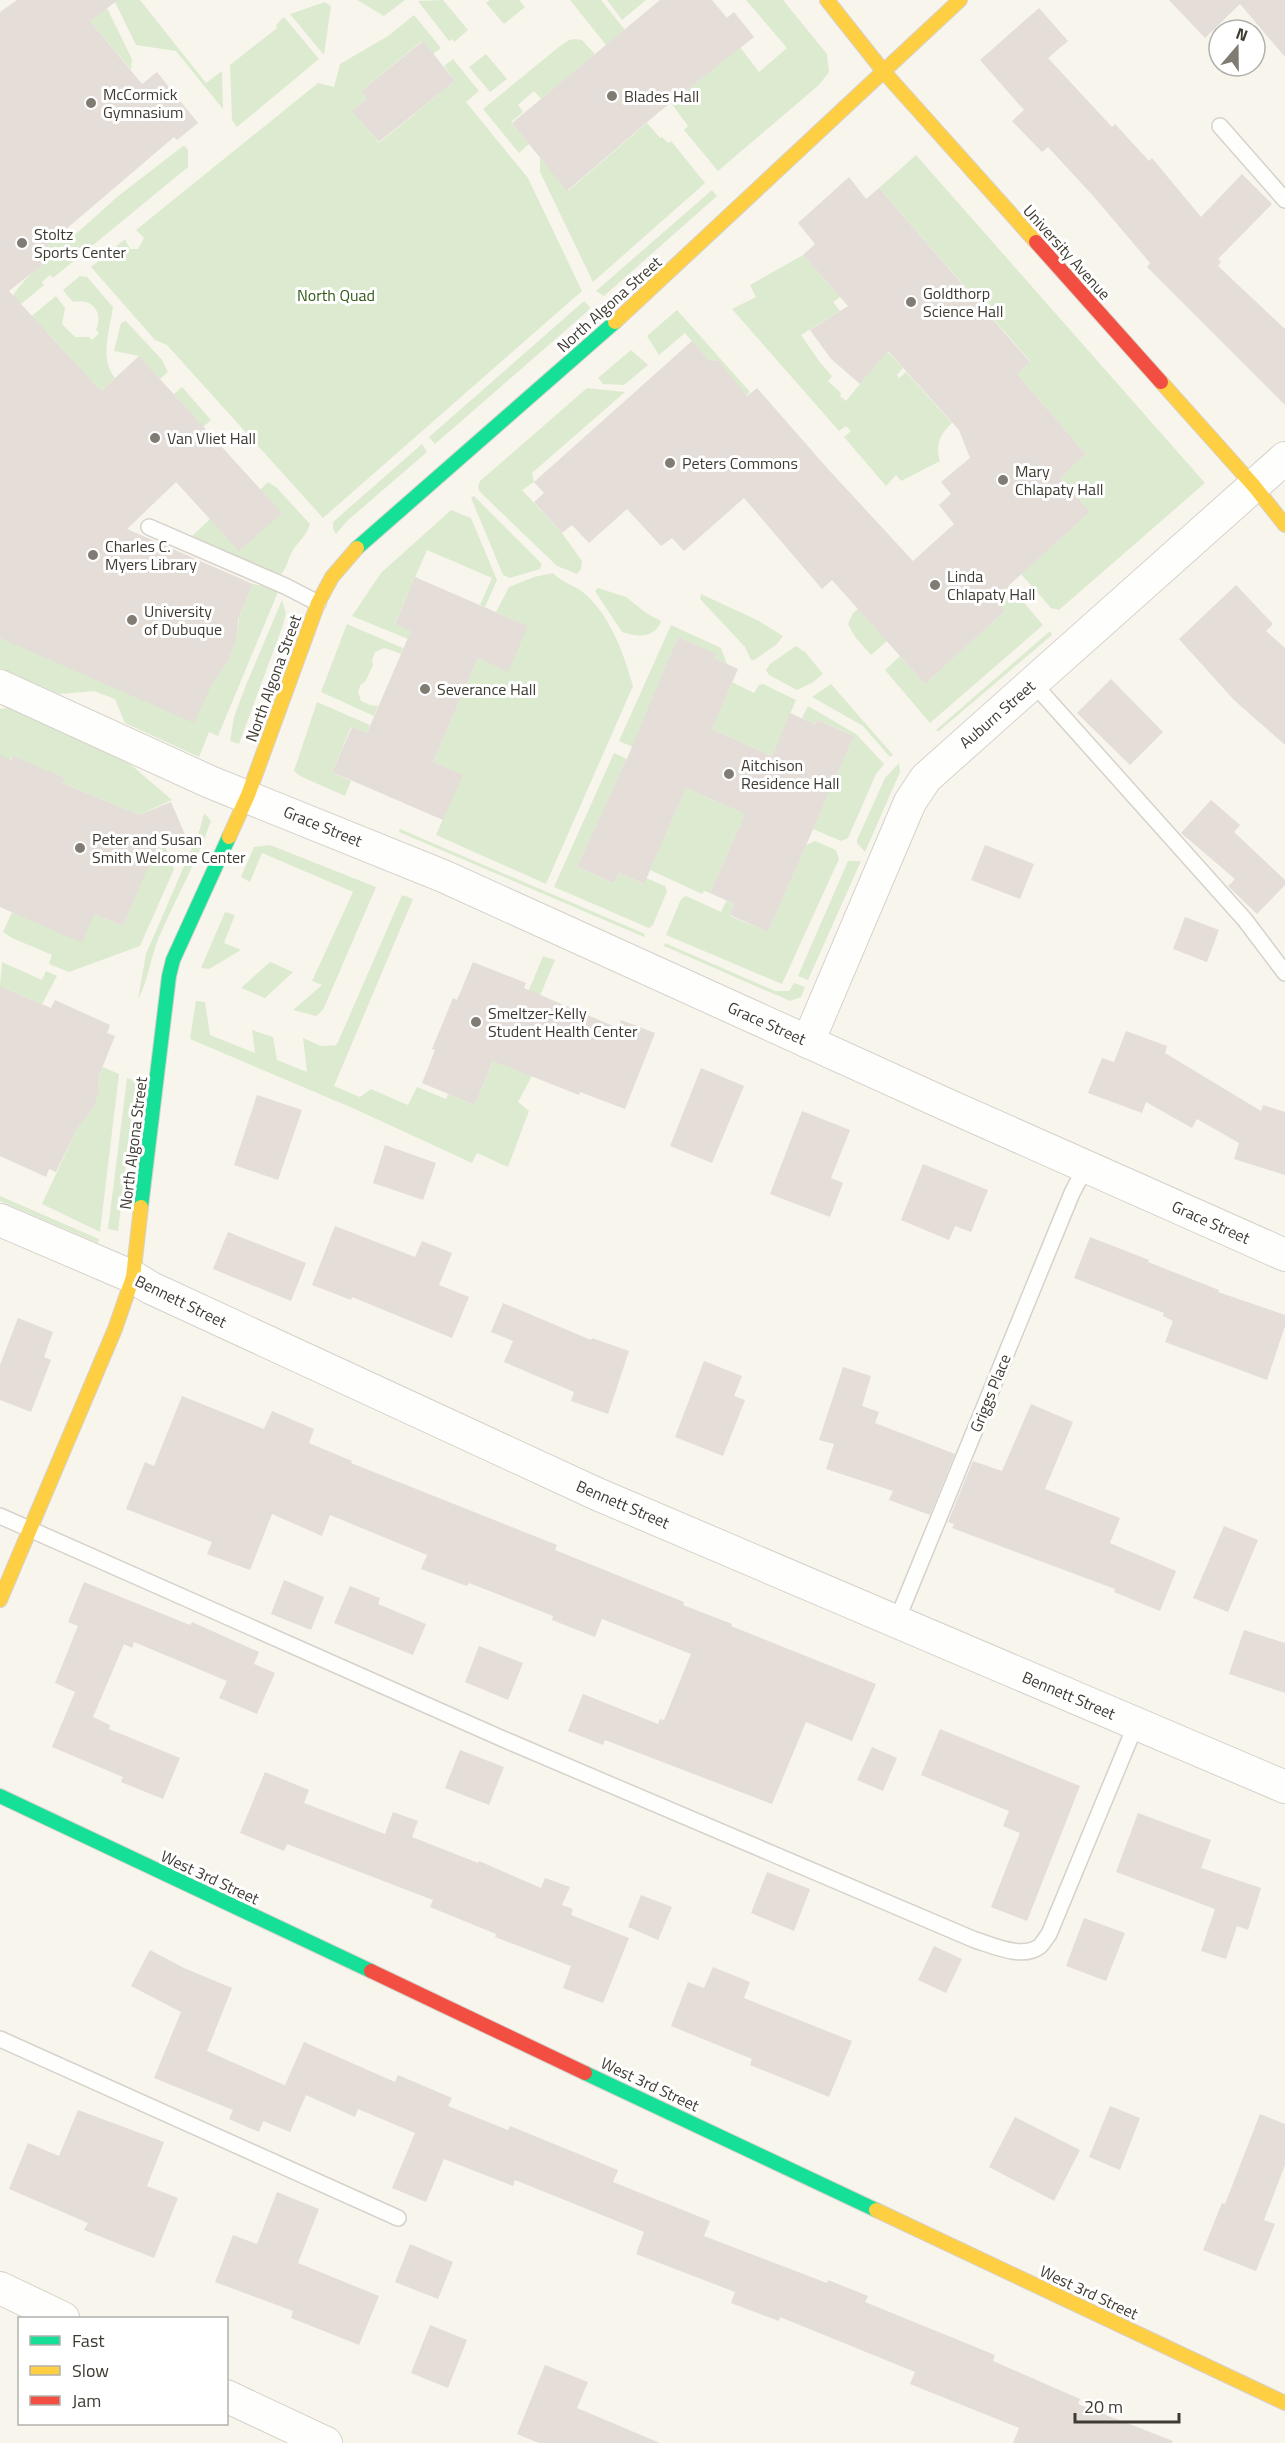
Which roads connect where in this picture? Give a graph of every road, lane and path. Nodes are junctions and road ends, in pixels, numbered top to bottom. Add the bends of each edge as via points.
1 (827, 0) edge
2 (960, 0) edge
3 (884, 72) junction
4 (1220, 126) dead end
5 (1285, 200) edge
6 (1285, 458) edge
7 (1254, 486) junction
8 (1285, 525) edge
9 (149, 527) dead end
10 (318, 603) junction
11 (1033, 683) junction
12 (0, 687) edge
13 (248, 795) junction
14 (1285, 973) edge
15 (808, 1042) junction
16 (1086, 1166) junction
17 (0, 1220) edge
18 (1284, 1251) edge
19 (133, 1277) junction
20 (0, 1516) edge
21 (31, 1530) junction
22 (0, 1600) edge
23 (897, 1620) junction
24 (1136, 1724) junction
25 (1285, 1787) edge
26 (0, 1796) edge
27 (0, 2039) edge
28 (398, 2218) dead end
29 (0, 2288) edge
30 (59, 2317) edge
31 (228, 2397) edge
32 (1285, 2403) edge
33 (326, 2443) edge

1 - 3 street, University Avenue
2 - 3 street, North Algona Street
3 - 7 street, University Avenue
3 - 10 street, North Algona Street via 616,321 359,546 333,577
4 - 5 lane
6 - 7 street, Auburn Street
7 - 8 street, University Avenue
7 - 11 street, Auburn Street
9 - 10 lane
10 - 13 street, North Algona Street
11 - 14 lane via 1245,920
11 - 15 street, Auburn Street via 917,789
12 - 13 street, Grace Street via 210,782
13 - 15 street, Grace Street via 443,876
13 - 19 street, North Algona Street via 169,976
15 - 16 street, Grace Street
16 - 18 street, Grace Street
16 - 23 lane, Griggs Place
17 - 19 street, Bennett Street
19 - 21 street, North Algona Street
19 - 23 street, Bennett Street via 597,1494
20 - 21 lane
21 - 22 street, North Algona Street
21 - 24 lane via 514,1743 1004,1949 1032,1950 1049,1934
23 - 24 street, Bennett Street
24 - 25 street, Bennett Street
26 - 32 street, West 3rd Street
27 - 28 lane
29 - 30 street
31 - 33 street

